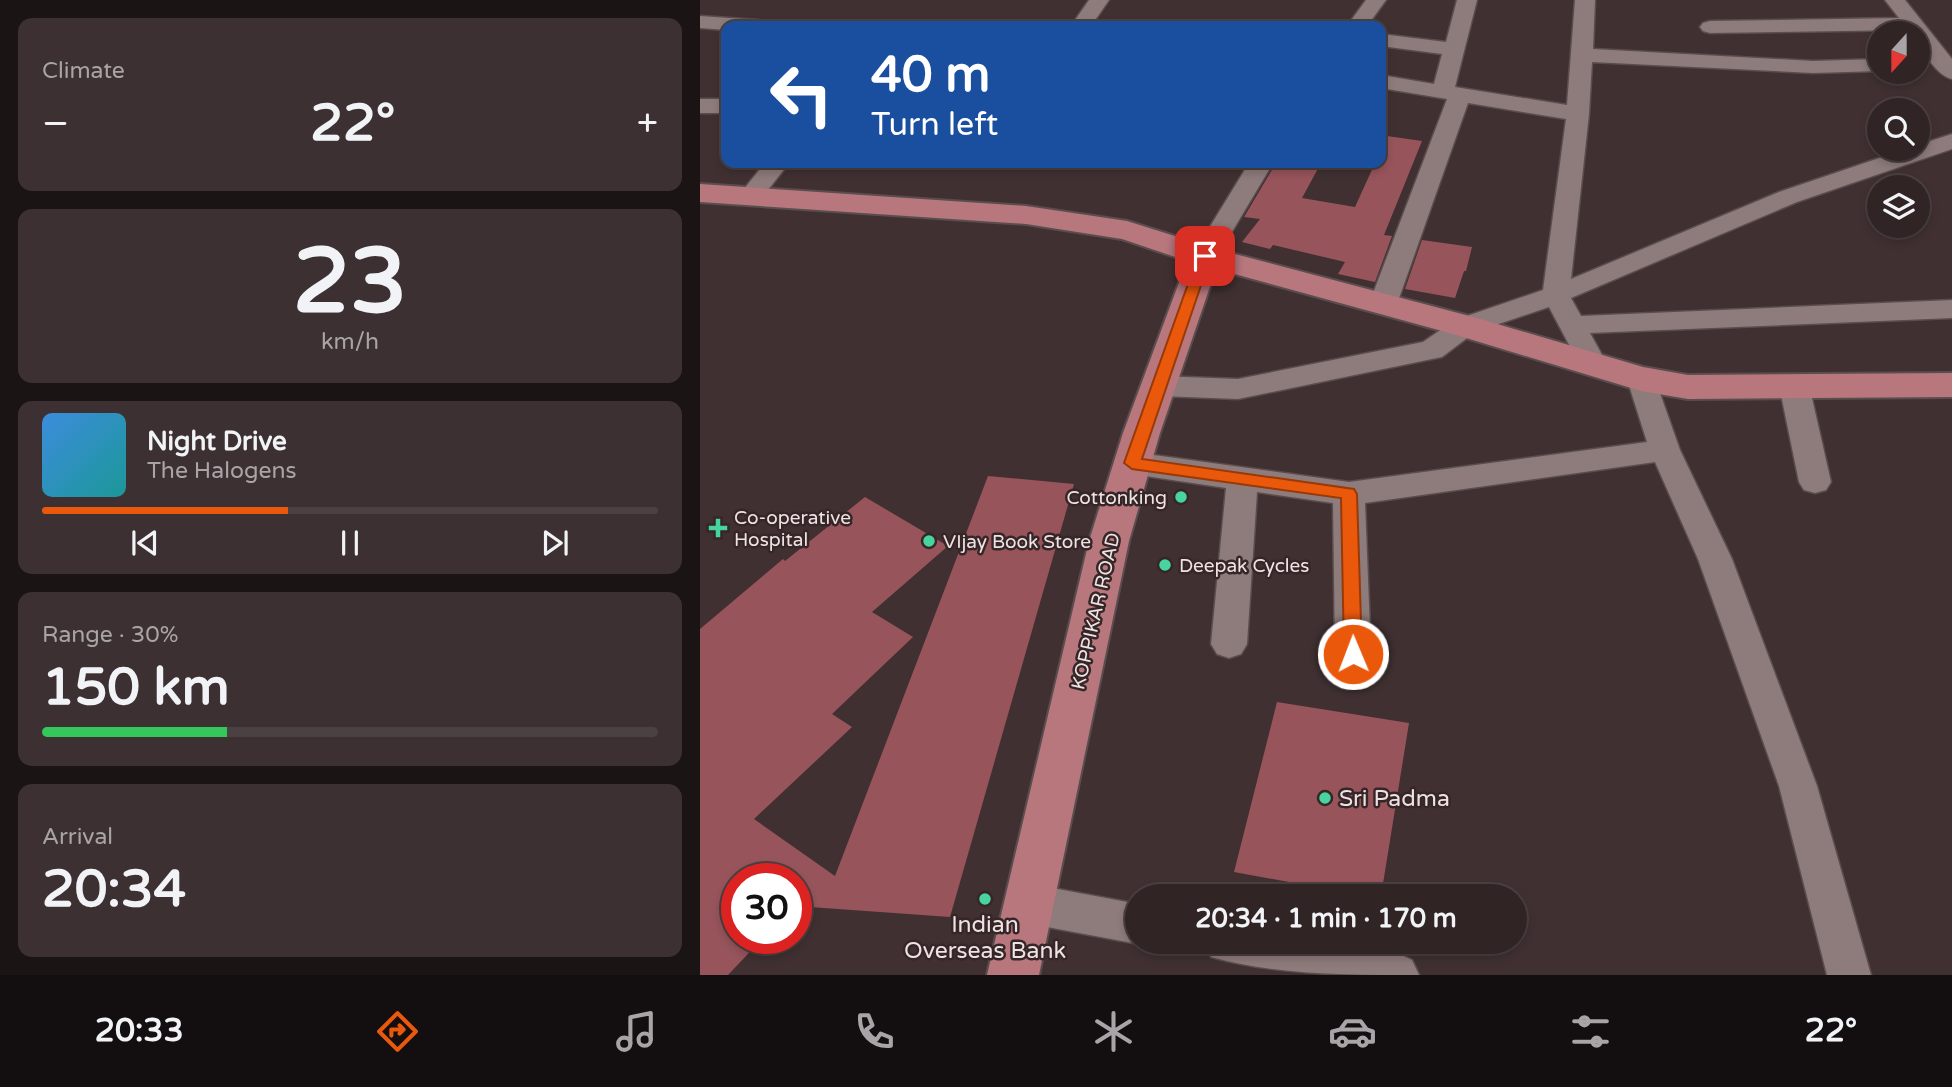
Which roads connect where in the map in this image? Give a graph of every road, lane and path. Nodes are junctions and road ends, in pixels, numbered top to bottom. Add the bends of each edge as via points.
1 (1099, 0) edge
2 (1376, 0) edge
3 (1467, 0) edge
4 (1585, 0) edge
5 (1895, 0) edge
6 (1706, 2) edge
7 (1084, 21) edge
8 (1361, 21) edge
9 (1910, 21) edge
10 (700, 22) edge
11 (721, 23) edge
12 (1710, 27) junction
13 (1867, 28) edge
14 (1930, 30) edge
15 (1941, 32) dead end
16 (1386, 41) edge
17 (1930, 46) edge
18 (1453, 49) junction
19 (1581, 55) junction
20 (1716, 63) junction
21 (1867, 65) edge
22 (1930, 66) edge
23 (1948, 68) edge
24 (1386, 83) edge
25 (1451, 92) junction
26 (700, 106) edge
27 (721, 106) edge
28 (1578, 114) junction
29 (1952, 141) edge
30 (773, 168) edge
31 (1258, 168) edge
32 (700, 193) edge
33 (751, 195) junction
34 (1205, 256) junction
35 (1556, 295) junction
36 (1383, 304) junction
37 (1952, 309) edge
38 (1573, 325) junction
39 (1465, 326) junction
40 (1593, 364) junction
41 (1641, 379) junction
42 (1794, 385) junction
43 (1952, 385) edge
44 (1159, 386) junction
45 (1665, 450) junction
46 (1132, 463) junction
47 (1242, 479) junction
48 (1815, 482) dead end
49 (1349, 494) junction
50 (1229, 644) dead end
51 (1353, 654) dead end
52 (1031, 904) junction
53 (1125, 922) edge
54 (1288, 954) edge
55 (1013, 975) edge
56 (1396, 975) edge
57 (1849, 975) edge

1 - 7 street
2 - 8 street
3 - 18 street
4 - 19 street
5 - 9 street
6 - 12 street
10 - 11 street
12 - 13 street
12 - 20 street
14 - 15 street
16 - 18 street
17 - 23 street
18 - 25 street
19 - 20 street
19 - 28 street
20 - 21 street
22 - 23 street
24 - 25 street
25 - 28 street
25 - 36 street
26 - 27 street
28 - 35 street
29 - 35 street via 1788,197
30 - 33 street
31 - 34 street
32 - 33 main road
33 - 34 main road via 1026,215 1127,230
34 - 36 main road
34 - 44 main road, KOPPIKAR ROAD
35 - 38 street
35 - 39 street
36 - 39 main road
37 - 38 street
38 - 40 street
39 - 40 main road
39 - 44 street via 1432,350 1238,389
40 - 41 main road
41 - 42 main road via 1688,387
41 - 45 street
42 - 43 main road
42 - 48 street
44 - 46 main road, KOPPIKAR ROAD
45 - 49 street
45 - 57 street via 1716,559 1798,786
46 - 47 street
46 - 52 main road, KOPPIKAR ROAD via 1109,540
47 - 49 street
47 - 50 street
49 - 51 street
52 - 53 street
52 - 55 main road, KOPPIKAR ROAD
54 - 56 street

